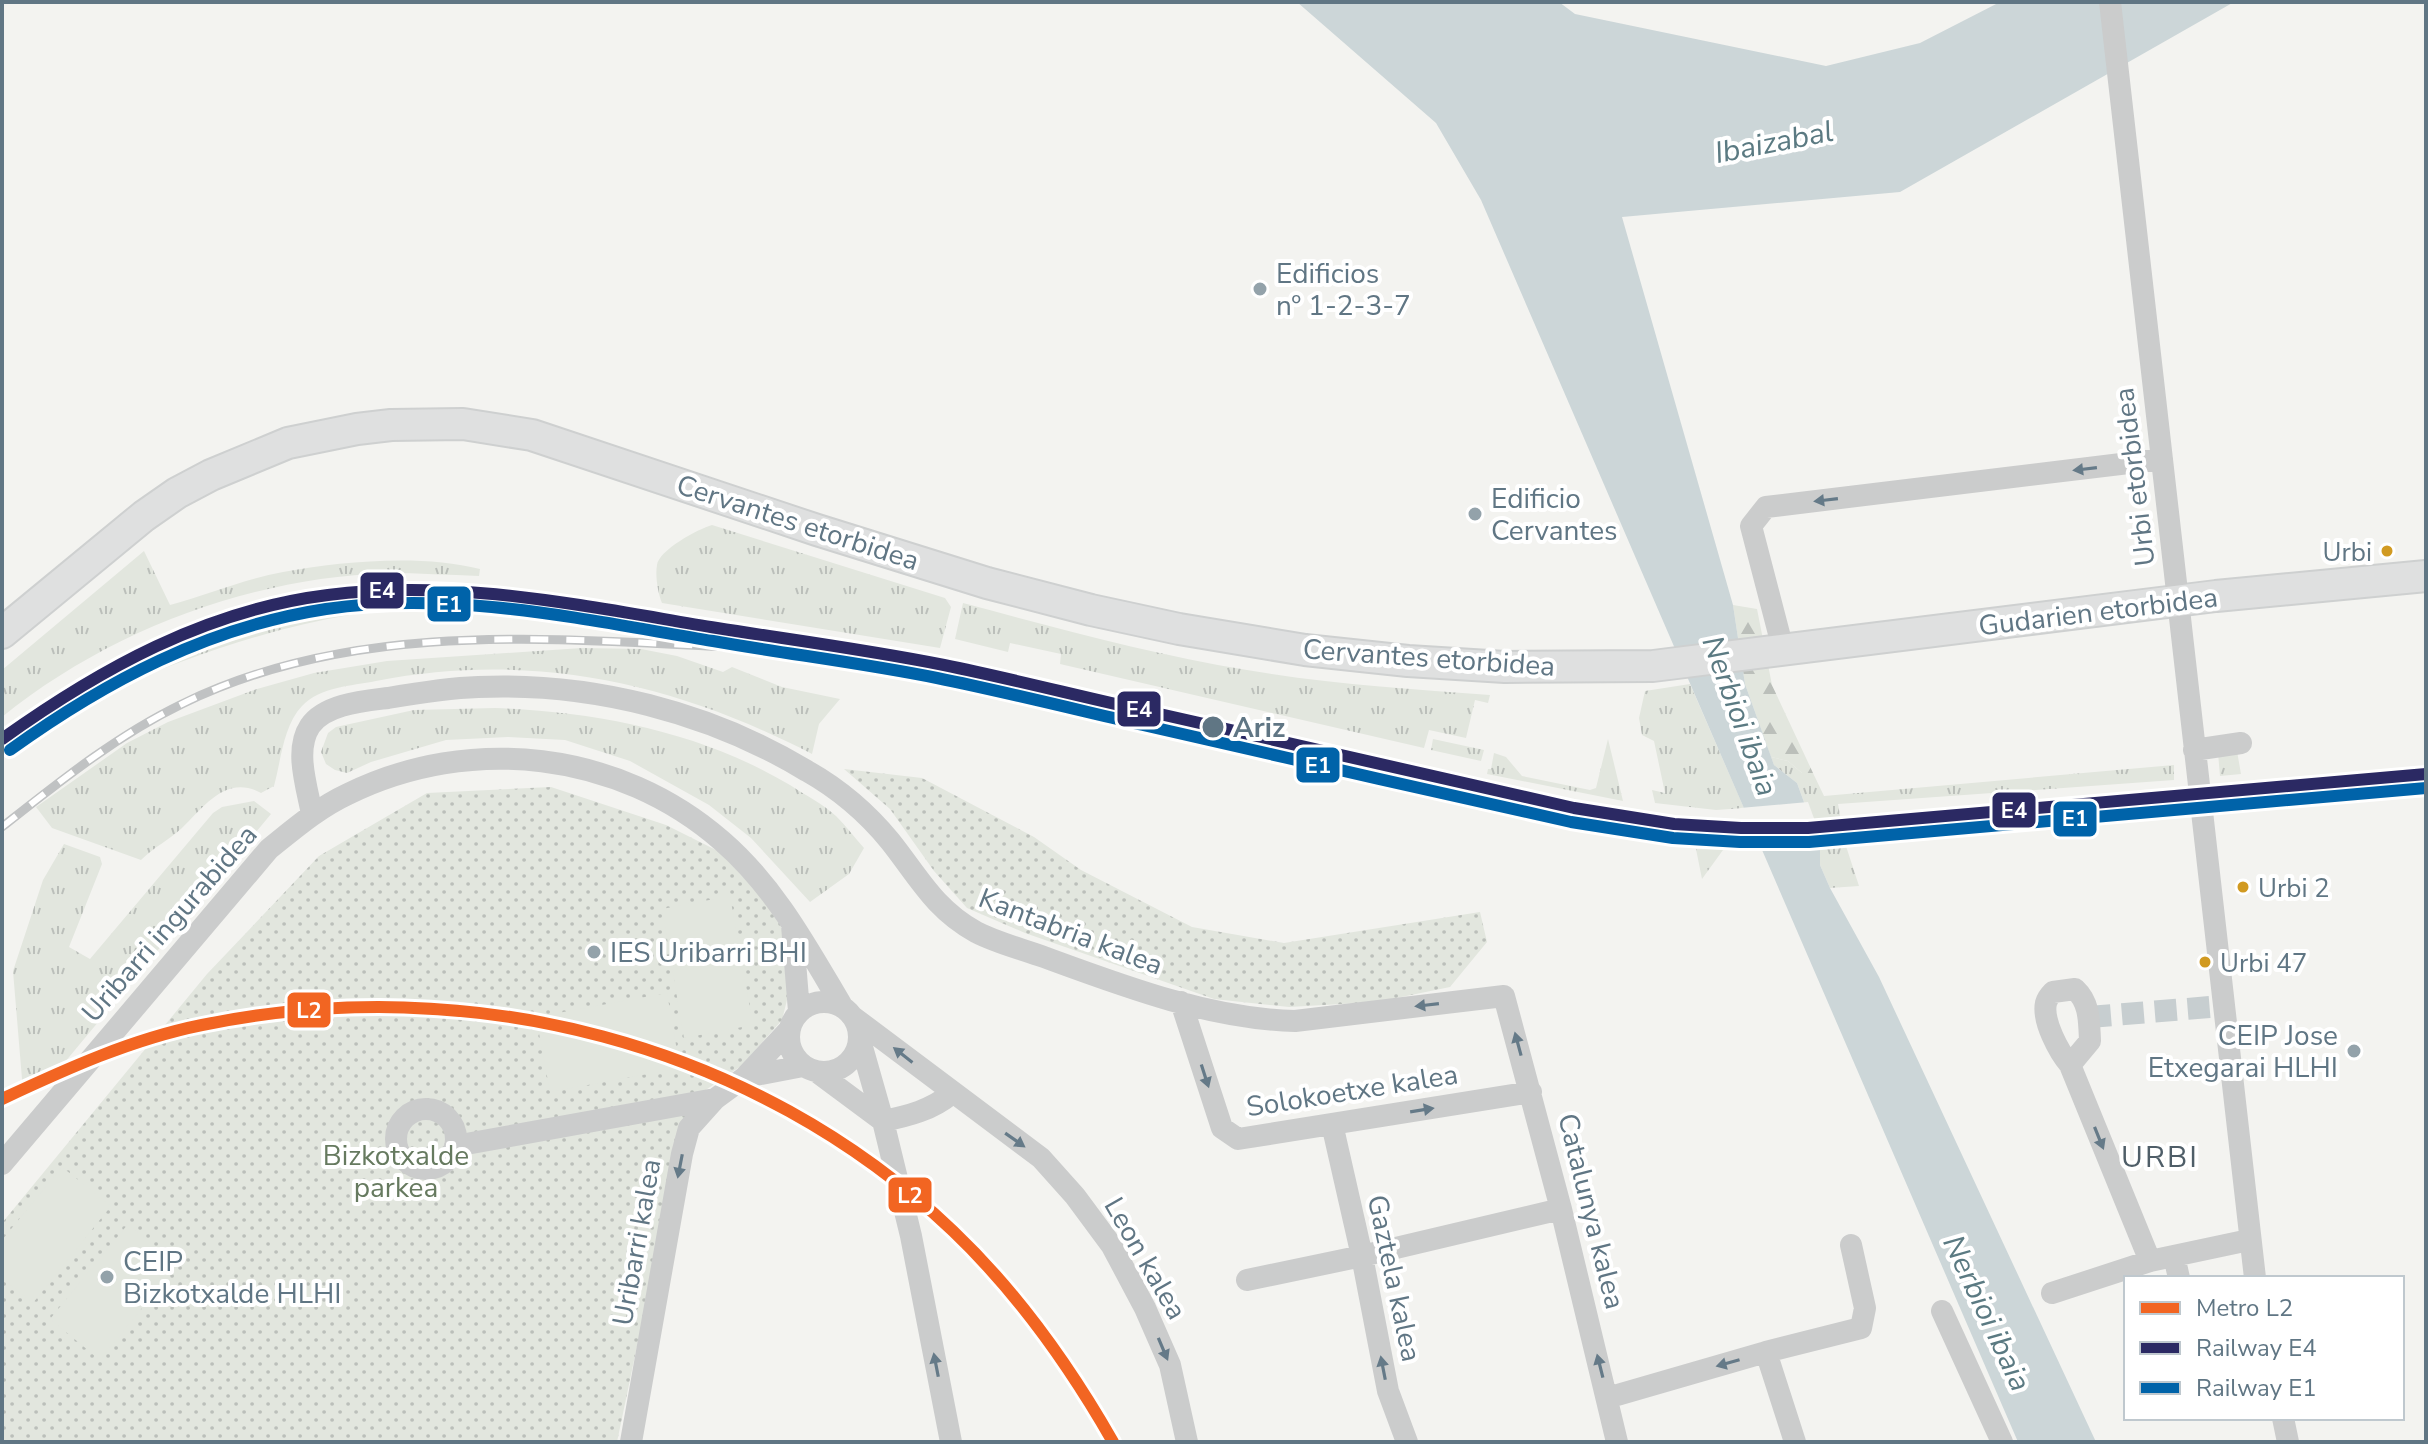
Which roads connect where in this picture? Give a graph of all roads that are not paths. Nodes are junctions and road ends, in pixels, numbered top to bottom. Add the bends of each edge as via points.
1 (2110, 2) edge
2 (2162, 459) junction
3 (2426, 576) edge
4 (2178, 602) junction
5 (2, 633) edge
6 (1776, 650) junction
7 (1653, 666) joint
8 (2241, 743) dead end
9 (2194, 750) junction
10 (312, 814) junction
11 (792, 920) junction
12 (1504, 996) joint
13 (1181, 1002) junction
14 (848, 1012) junction
15 (794, 1020) junction
16 (860, 1040) junction
17 (2070, 1065) dead end
18 (810, 1069) junction
19 (745, 1077) junction
20 (1531, 1092) junction
21 (952, 1093) junction
22 (715, 1099) junction
23 (883, 1121) junction
24 (1332, 1124) junction
25 (455, 1146) dead end
26 (2, 1164) edge
27 (1561, 1209) junction
28 (2249, 1240) junction
29 (1851, 1245) dead end
30 (1362, 1256) junction
31 (2174, 1256) junction
32 (2150, 1261) junction
33 (2179, 1276) edge
34 (2255, 1276) edge
35 (1247, 1280) dead end
36 (2052, 1293) dead end
37 (1942, 1311) dead end
38 (1766, 1352) junction
39 (1607, 1398) junction
40 (2283, 1420) edge
41 (631, 1442) edge
42 (951, 1442) edge
43 (1187, 1442) edge
44 (1407, 1442) edge
45 (1617, 1442) edge
46 (1795, 1442) edge
47 (2002, 1442) edge
48 (2288, 1442) edge

1 - 2 street, Urbi etorbidea
2 - 4 street, Urbi etorbidea
2 -> 6 street via 1766,507 1751,526
3 - 4 street, Gudarien etorbidea
4 - 6 street, Gudarien etorbidea
4 - 9 street, Urbi etorbidea
5 - 7 street, Cervantes etorbidea via 144,516 211,475 288,443 328,434 391,425 463,424 532,435 987,583 1179,629 1408,661 1505,667
6 - 7 street, Gudarien etorbidea
8 - 9 street
9 - 28 street, Urbi etorbidea
10 - 11 street, Uribarri ingurabidea via 348,794 421,767 493,757 571,765 639,788 696,820 753,873
10 - 13 street, Kantabria kalea via 303,743 323,713 374,700 477,687 562,690 649,705 774,752 836,790 872,821 940,906 978,933 1130,989
10 - 26 street, Uribarri ingurabidea via 248,871
11 - 14 street, Uribarri ingurabidea
11 - 15 street
12 -> 13 street, Kantabria kalea via 1295,1021 1264,1020
20 -> 12 street, Catalunya kalea
13 -> 24 street, Solokoetxe kalea via 1222,1128 1238,1139
14 - 15 street via 820,1002
14 - 16 street
21 -> 14 street, Leon kalea
15 - 18 street via 791,1050
15 - 19 street, Uribarri kalea
16 - 18 street via 840,1069
16 - 23 street
17 -> 32 street
18 - 19 street, Uribarri kalea
18 - 23 street
19 - 22 street, Uribarri kalea
24 -> 20 street, Solokoetxe kalea
20 - 27 street, Catalunya kalea
21 - 23 street via 913,1115
21 -> 43 street, Leon kalea via 1041,1158 1112,1246 1170,1365
22 - 25 street
22 -> 41 street, Uribarri kalea via 689,1128 682,1154
42 -> 23 street
24 - 30 street, Gaztela kalea
27 - 30 street
39 -> 27 street, Catalunya kalea
28 - 31 street
28 - 34 street, Urbi etorbidea
29 - 38 street via 1865,1308 1861,1328
30 - 35 street
44 -> 30 street, Gaztela kalea via 1388,1391
31 - 32 street
31 - 33 street
32 - 36 street
37 - 47 street
38 -> 39 street
38 - 46 street
39 - 45 street, Catalunya kalea
40 - 48 street

